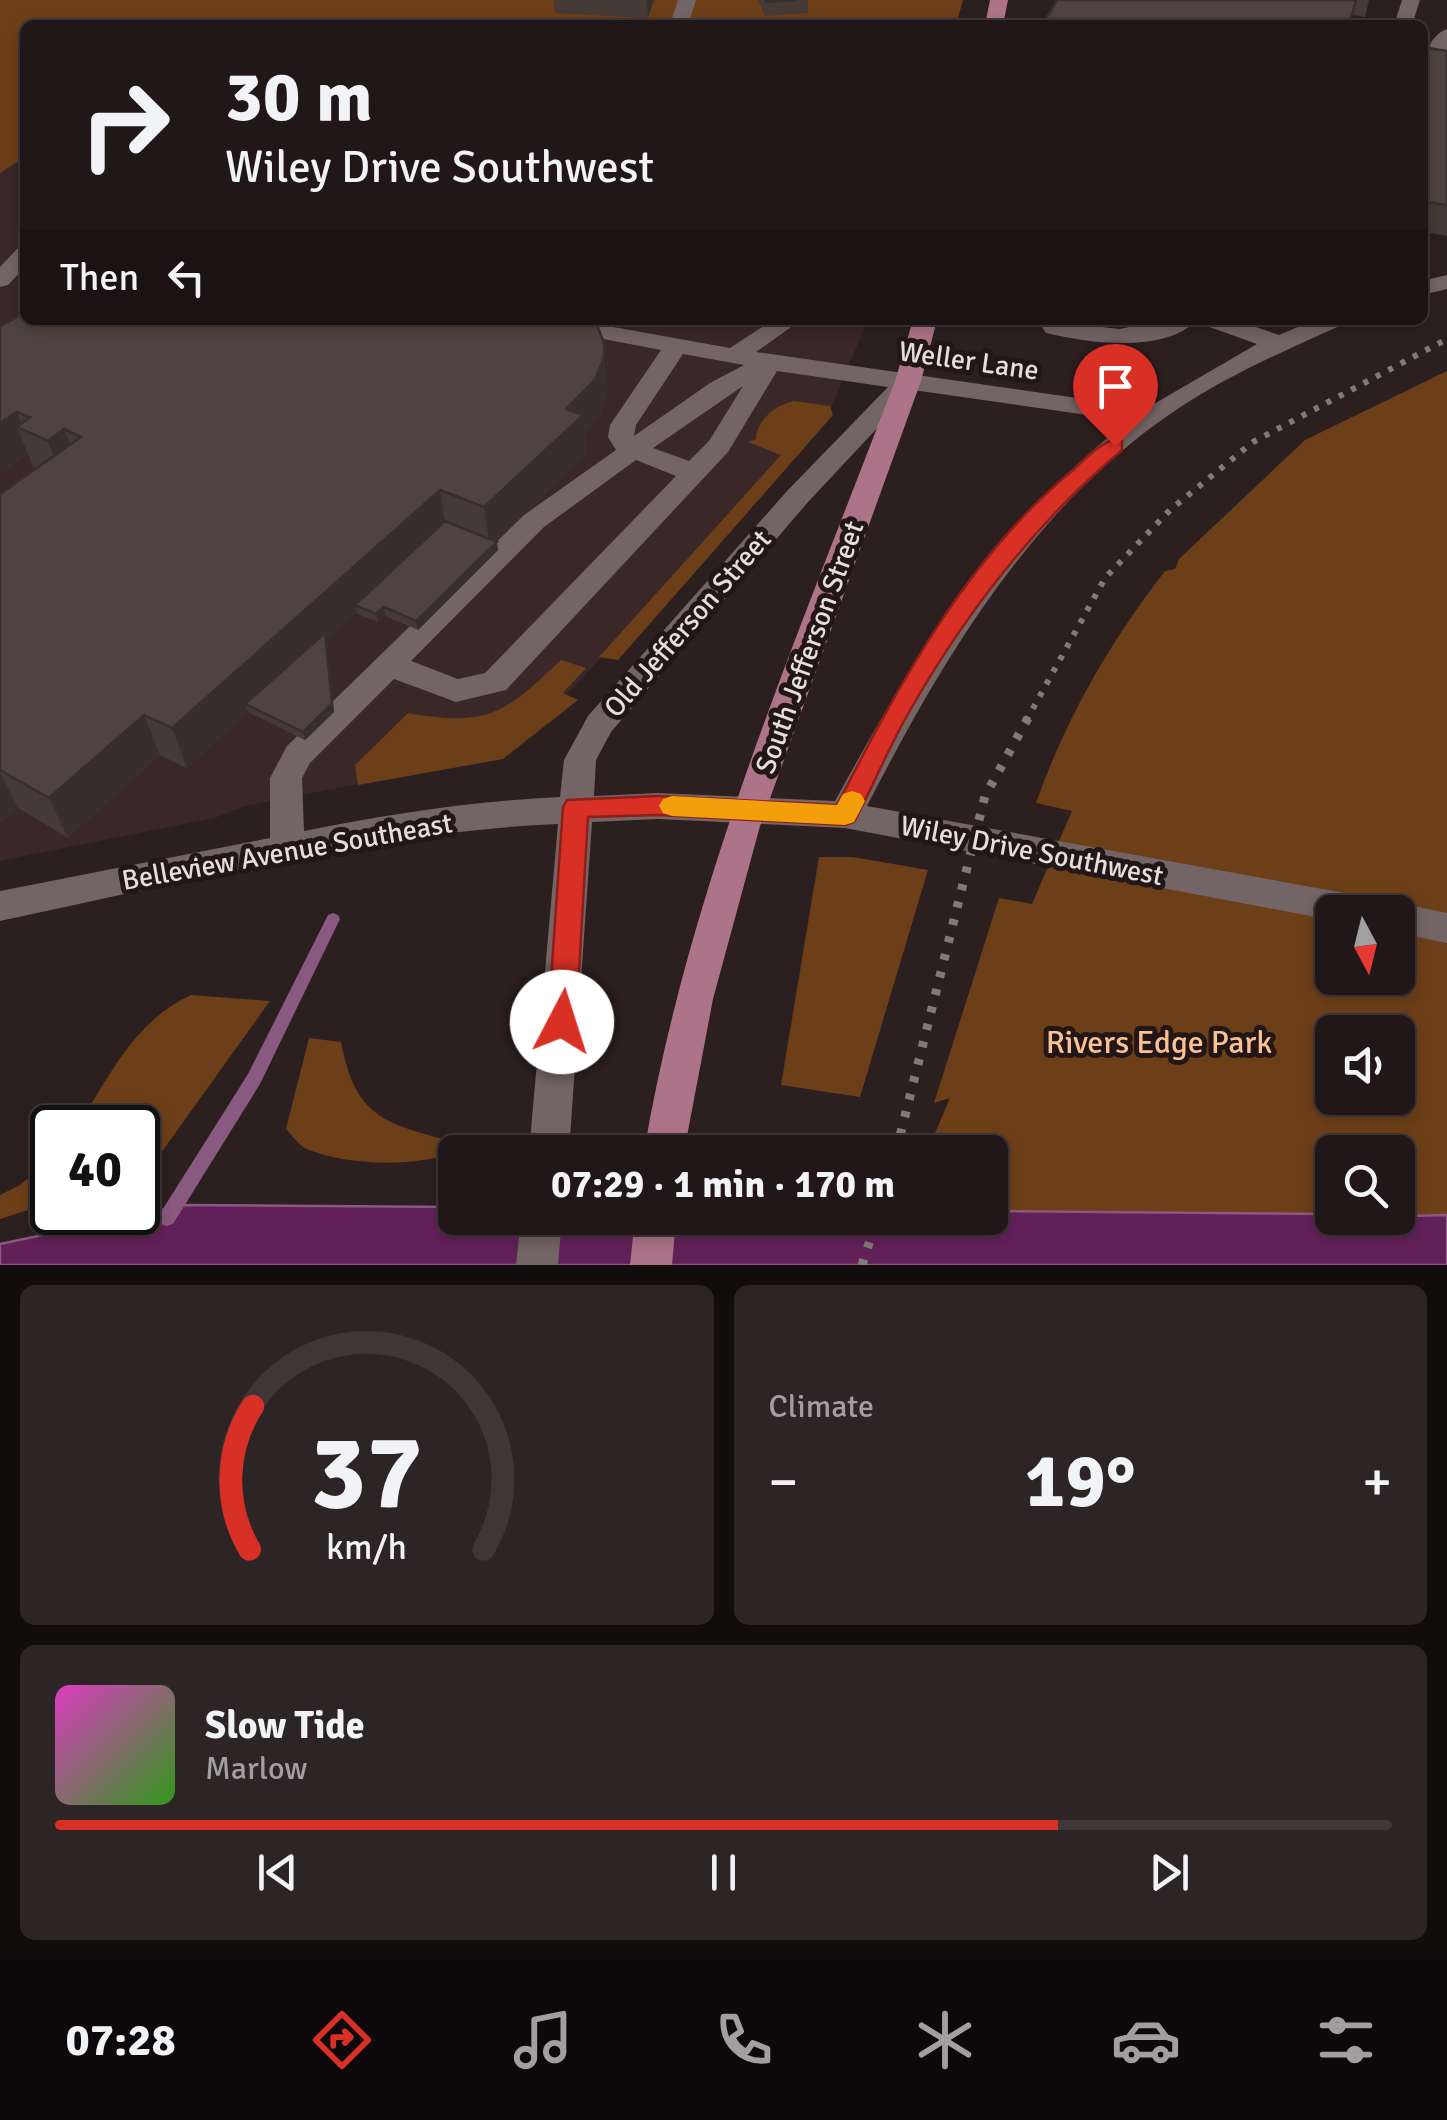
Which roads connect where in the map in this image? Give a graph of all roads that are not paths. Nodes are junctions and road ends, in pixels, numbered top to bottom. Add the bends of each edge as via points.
1 (1447, 34) edge
2 (1428, 59) edge
3 (20, 259) edge
4 (0, 280) edge
5 (781, 325) edge
6 (924, 325) edge
7 (1052, 325) edge
8 (1172, 325) edge
9 (1234, 325) edge
10 (1321, 325) edge
11 (602, 332) edge
12 (1275, 342) junction
13 (676, 346) junction
14 (734, 356) junction
15 (769, 362) junction
16 (908, 381) junction
17 (1149, 416) junction
18 (666, 427) junction
19 (719, 446) junction
20 (634, 449) junction
21 (694, 473) junction
22 (390, 665) junction
23 (576, 807) junction
24 (845, 815) junction
25 (287, 848) junction
26 (1315, 903) edge
27 (0, 906) edge
28 (1415, 921) edge
29 (1447, 928) edge
30 (551, 1135) edge
31 (667, 1135) edge
32 (540, 1235) edge
33 (654, 1235) edge
34 (537, 1265) edge
35 (650, 1265) edge

1 - 2 street
3 - 4 street
5 - 14 street
6 - 16 main road, South Jefferson Street
7 - 8 street via 1135,339
9 - 12 street
10 - 12 street
11 - 13 street, Weller Lane
12 - 17 street
13 - 14 street, Weller Lane
13 - 20 street via 623,425 623,442
14 - 15 street, Weller Lane
15 - 16 street, Weller Lane
15 - 18 street
15 - 19 street
16 - 17 street, Weller Lane
16 - 23 street, Old Jefferson Street via 598,724 580,760
16 - 31 main road, South Jefferson Street via 743,826 695,999
17 - 24 street via 1062,490 983,581 898,710
18 - 19 street
18 - 20 street
19 - 21 street
20 - 21 street
20 - 22 street via 534,521
21 - 22 street via 495,682 456,691
22 - 25 street via 290,766
23 - 24 street, Wiley Drive Southwest
23 - 25 street, Belleview Avenue Southeast via 387,828
23 - 30 street, Old Jefferson Street
24 - 26 street, Wiley Drive Southwest
25 - 27 street, Belleview Avenue Southeast
28 - 29 street
32 - 34 street
33 - 35 main road

